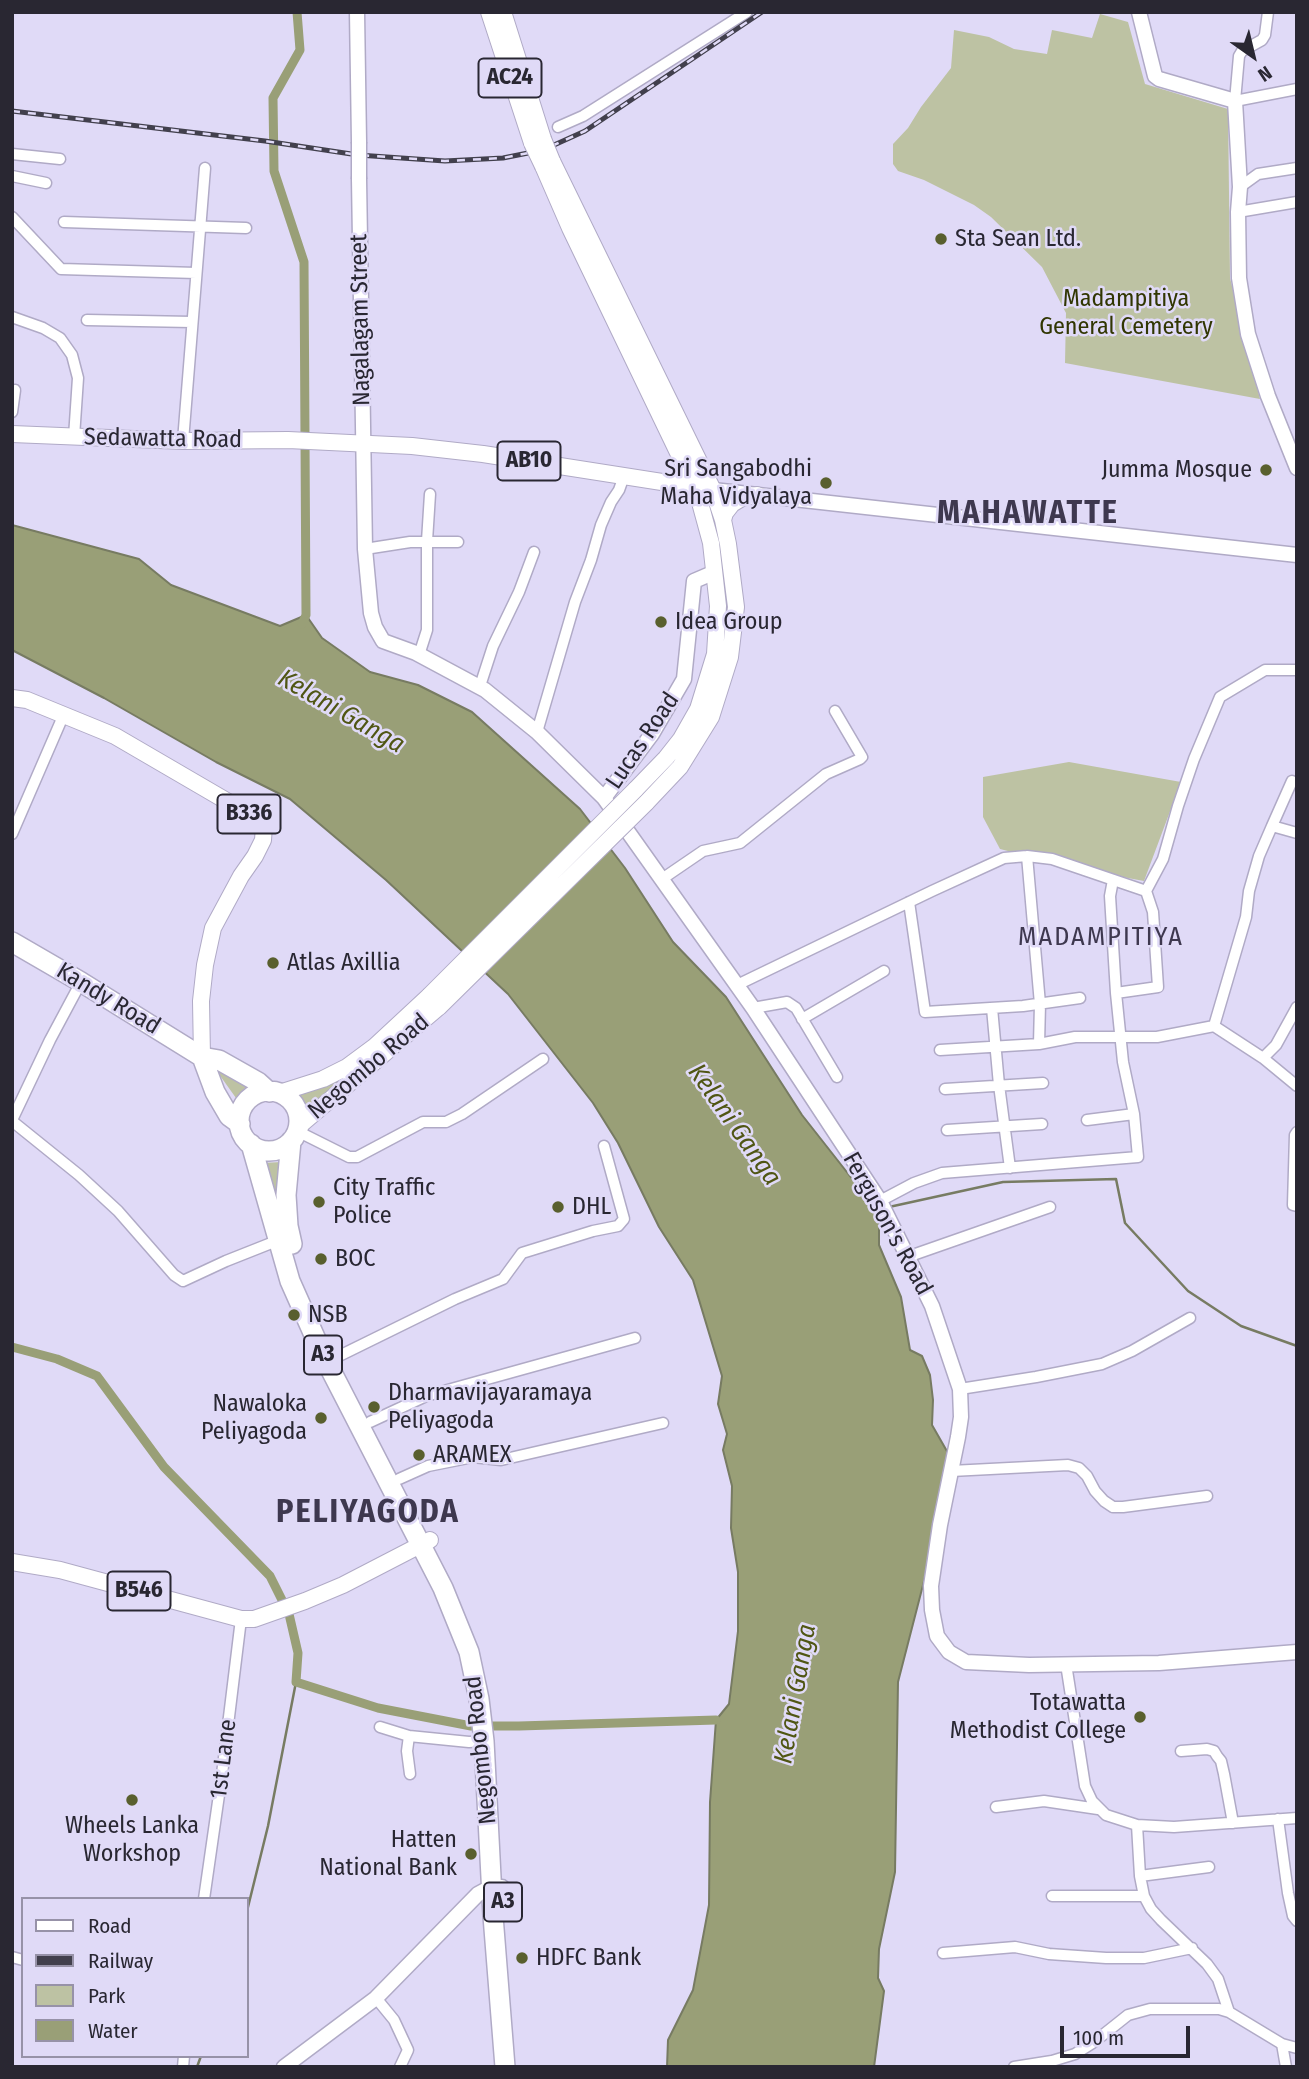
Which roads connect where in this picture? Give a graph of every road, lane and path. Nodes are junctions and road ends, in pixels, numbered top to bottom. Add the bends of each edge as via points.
1 (357, 12) edge
2 (489, 12) edge
3 (503, 12) edge
4 (747, 12) edge
5 (1139, 12) edge
6 (1268, 12) edge
7 (1297, 89) edge
8 (1235, 101) junction
9 (558, 127) dead end
10 (538, 141) junction
11 (12, 154) edge
12 (60, 159) dead end
13 (547, 164) junction
14 (205, 168) dead end
15 (1297, 168) edge
16 (12, 176) edge
17 (46, 183) dead end
18 (1240, 187) junction
19 (1297, 202) edge
20 (1238, 212) junction
21 (12, 217) edge
22 (64, 222) dead end
23 (200, 227) junction
24 (246, 228) dead end
25 (196, 274) junction
26 (12, 317) edge
27 (87, 320) dead end
28 (192, 322) junction
29 (15, 390) dead end
30 (12, 412) edge
31 (12, 434) edge
32 (75, 437) junction
33 (183, 441) junction
34 (363, 443) junction
35 (684, 465) junction
36 (1297, 468) edge
37 (624, 476) junction
38 (670, 484) junction
39 (694, 487) junction
40 (713, 490) junction
41 (430, 494) dead end
42 (757, 495) junction
43 (723, 520) junction
44 (426, 541) junction
45 (458, 542) dead end
46 (365, 549) junction
47 (534, 552) dead end
48 (1297, 555) edge
49 (715, 572) junction
50 (375, 628) joint
51 (419, 655) junction
52 (1297, 670) edge
53 (480, 687) junction
54 (12, 698) edge
55 (835, 711) dead end
56 (64, 714) junction
57 (537, 732) junction
58 (1292, 781) dead end
59 (640, 796) junction
60 (604, 798) junction
61 (1272, 826) junction
62 (1297, 833) edge
63 (12, 834) edge
64 (1027, 856) junction
65 (662, 880) junction
66 (1113, 880) junction
67 (1146, 891) junction
68 (909, 902) junction
69 (12, 942) edge
70 (884, 971) dead end
71 (80, 982) junction
72 (737, 985) junction
73 (1116, 993) junction
74 (1080, 998) dead end
75 (434, 1001) junction
76 (1040, 1003) junction
77 (1297, 1007) edge
78 (753, 1008) junction
79 (992, 1008) junction
80 (802, 1019) junction
81 (1214, 1026) junction
82 (1121, 1036) junction
83 (1038, 1044) junction
84 (996, 1046) junction
85 (940, 1051) dead end
86 (202, 1057) junction
87 (1263, 1058) junction
88 (543, 1059) dead end
89 (837, 1077) dead end
90 (1044, 1083) dead end
91 (999, 1085) junction
92 (1297, 1086) edge
93 (945, 1089) dead end
94 (274, 1093) junction
95 (1133, 1114) junction
96 (1087, 1120) dead end
97 (12, 1121) edge
98 (240, 1124) junction
99 (1042, 1124) dead end
100 (1004, 1127) junction
101 (947, 1130) dead end
102 (1297, 1132) edge
103 (296, 1133) junction
104 (251, 1144) junction
105 (604, 1146) dead end
106 (1010, 1168) junction
107 (880, 1201) junction
108 (1297, 1206) edge
109 (1050, 1207) dead end
110 (279, 1240) junction
111 (908, 1257) junction
112 (1190, 1318) dead end
113 (635, 1338) dead end
114 (337, 1357) junction
115 (960, 1389) junction
116 (370, 1422) junction
117 (663, 1423) dead end
118 (951, 1471) junction
119 (399, 1479) junction
120 (1206, 1496) dead end
121 (425, 1542) junction
122 (12, 1562) edge
123 (241, 1619) junction
124 (1297, 1652) edge
125 (1066, 1664) junction
126 (380, 1727) dead end
127 (487, 1731) junction
128 (409, 1736) junction
129 (1181, 1751) dead end
130 (410, 1774) dead end
131 (996, 1807) dead end
132 (1098, 1809) junction
133 (1297, 1818) edge
134 (1278, 1819) junction
135 (1233, 1823) junction
136 (1137, 1825) junction
137 (1209, 1867) dead end
138 (1140, 1876) junction
139 (497, 1887) junction
140 (1052, 1896) dead end
141 (1144, 1896) junction
142 (204, 1897) edge
143 (1297, 1921) edge
144 (1192, 1948) junction
145 (943, 1953) dead end
146 (376, 1998) junction
147 (1229, 2012) junction
148 (1282, 2044) junction
149 (1297, 2048) edge
150 (284, 2067) edge
151 (400, 2067) edge
152 (505, 2067) edge
153 (515, 2067) edge
154 (1014, 2067) edge
155 (1286, 2067) edge

1 - 34 street, Nagalagam Street, bridge
2 - 10 main road, AC24
3 - 10 main road, AC24
4 - 9 street via 583,116
5 - 8 street via 1155,76
6 - 8 street via 1262,40 1239,55
7 - 8 street
8 - 18 street
10 - 13 main road, AC24, bridge
11 - 12 street
13 - 35 main road, AC24 via 570,228
13 - 40 main road, AC24
14 - 23 street
15 - 18 street via 1258,174
16 - 17 street
18 - 20 street
19 - 20 street
20 - 36 street via 1238,278 1248,334
21 - 25 street via 61,270
22 - 23 street
23 - 24 street
23 - 25 street
25 - 28 street
26 - 32 street via 60,338 72,355 78,378
27 - 28 street
28 - 33 street
29 - 30 street
31 - 32 main road, Sedawatta Road / AB10
32 - 33 main road, Sedawatta Road / AB10
33 - 34 main road, Sedawatta Road / AB10
34 - 37 main road, AB10 via 483,454
34 - 46 street, Nagalagam Street
35 - 38 main road via 680,479
35 - 39 main road, AC24
37 - 38 main road, AB10
37 - 57 street via 601,525
38 - 39 main road, AB10
39 - 40 main road, AB10
39 - 49 main road, AC24
40 - 42 street
40 - 43 main road, AC24
41 - 44 street
42 - 43 main road via 732,504
42 - 48 street
43 - 59 main road, AC24 via 736,607 730,657 711,717 680,767
44 - 45 street
44 - 46 street
44 - 51 street via 427,630
46 - 50 street, Nagalagam Street
47 - 53 street
49 - 59 main road, AC24 via 715,654 698,709
49 - 60 street, Lucas Road via 694,581 684,679 652,734
50 - 51 street, Ferguson's Road via 383,641
51 - 53 street, Ferguson's Road
52 - 67 street via 1265,670 1220,697 1194,759 1163,859
53 - 57 street, Ferguson's Road
54 - 56 main road, B336
55 - 65 street via 860,759 826,774 740,843 703,851
56 - 63 street
56 - 86 main road, B336 via 116,736 264,826 263,840 213,928 201,1001
57 - 60 street, Ferguson's Road
58 - 61 street
59 - 75 main road, bridge
60 - 65 street, Ferguson's Road
61 - 62 street
61 - 81 street via 1259,856 1247,917
64 - 66 street via 1052,859
64 - 68 street via 1004,858
64 - 76 street
65 - 72 street, Ferguson's Road
66 - 67 street
66 - 73 street
67 - 73 street via 1153,912 1158,987
68 - 72 street
68 - 79 street via 925,1012
69 - 71 highway, Kandy Road
70 - 80 street
71 - 86 highway, Kandy Road
71 - 97 street
72 - 78 street, Ferguson's Road
73 - 82 street
74 - 76 street
75 - 94 main road, Negombo Road via 347,1067 310,1084
75 - 103 main road, Negombo Road
76 - 79 street
76 - 83 street
77 - 87 street via 1276,1045
78 - 80 street via 787,1002
78 - 107 street, Ferguson's Road
79 - 84 street
80 - 89 street
81 - 82 street via 1157,1037
81 - 87 street
82 - 83 street
82 - 95 street
83 - 84 street
84 - 85 street
84 - 91 street
86 - 94 highway, Kandy Road via 219,1060
86 - 98 highway via 215,1092 229,1116
87 - 92 street
88 - 103 street via 462,1114 446,1122 423,1122 358,1157
90 - 91 street
91 - 93 street
91 - 100 street
94 - 98 highway via 247,1102
94 - 103 highway via 295,1107 299,1115
95 - 96 street
95 - 106 street via 1138,1157
97 - 110 street via 118,1211 183,1281
98 - 104 highway
99 - 100 street
100 - 101 street
100 - 106 street
102 - 108 street via 1293,1205
103 - 104 highway via 272,1151
103 - 114 highway, Negombo Road / A3 via 286,1195 290,1239
104 - 110 highway, Negombo Road / A3
105 - 114 street via 624,1219 618,1226 522,1253 503,1279
106 - 107 street via 931,1176
107 - 111 street, Ferguson's Road
109 - 111 street
110 - 121 highway, Negombo Road / A3 via 290,1281 317,1342
111 - 115 street, Ferguson's Road via 933,1306
112 - 115 street via 1102,1364
113 - 116 street via 426,1396
114 - 116 highway, Negombo Road / A3
115 - 118 street, Ferguson's Road via 961,1416
116 - 119 highway, Negombo Road / A3
117 - 119 street via 501,1460 474,1457 428,1466
118 - 120 street via 1068,1465 1079,1468 1113,1507
118 - 125 street, Ferguson's Road via 931,1586 937,1636 949,1652 966,1662
119 - 121 highway, Negombo Road / A3
121 - 123 main road, B546 via 305,1601 266,1616
121 - 127 highway, Negombo Road / A3 via 456,1592 475,1638 488,1690
122 - 123 main road, B546 via 60,1570
123 - 142 street, 1st Lane
124 - 125 street, Ferguson's Road via 1159,1663
125 - 132 street via 1086,1786
126 - 128 street
127 - 128 street via 469,1742
127 - 139 highway, Negombo Road / A3
128 - 130 street
129 - 135 street via 1214,1751 1221,1761
131 - 132 street via 1044,1801
132 - 136 street
133 - 134 street
134 - 135 street
134 - 143 street via 1288,1893
135 - 136 street
136 - 138 street
137 - 138 street
138 - 141 street
139 - 146 street via 478,1894
139 - 152 highway, Negombo Road / A3
139 - 153 highway, Negombo Road / A3
140 - 141 street
141 - 144 street
144 - 145 street via 1144,1958 1015,1948
144 - 147 street via 1218,1979
146 - 150 street
146 - 151 street via 394,2020 408,2050
147 - 148 street
147 - 154 street via 1150,2009 1128,2015 1075,2054
148 - 149 street
148 - 155 street

